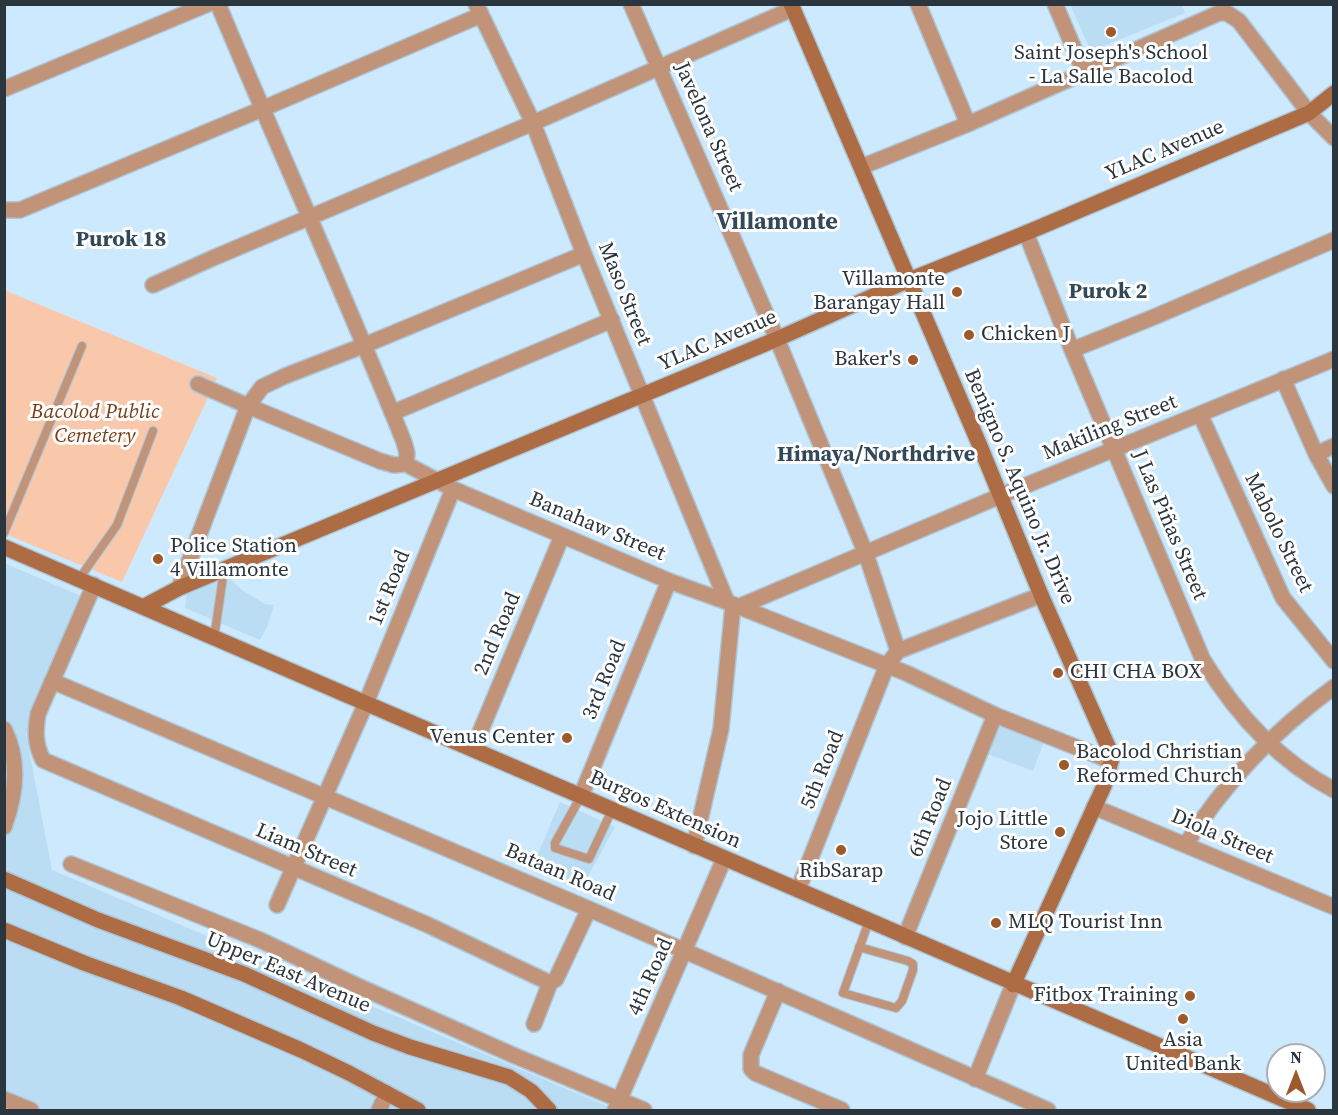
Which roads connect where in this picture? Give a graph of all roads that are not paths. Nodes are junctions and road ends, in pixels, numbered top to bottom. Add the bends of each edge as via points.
1 (208, 4) edge
2 (218, 4) edge
3 (631, 4) edge
4 (918, 4) edge
5 (1055, 4) edge
6 (792, 7) edge
7 (478, 10) edge
8 (658, 67) junction
9 (1084, 72) junction
10 (4, 89) edge
11 (1334, 93) edge
12 (262, 110) junction
13 (1309, 113) junction
14 (533, 123) junction
15 (968, 124) junction
16 (1334, 138) edge
17 (861, 167) junction
18 (6, 207) edge
19 (308, 218) junction
20 (1026, 233) junction
21 (1334, 240) edge
22 (584, 254) junction
23 (909, 280) junction
24 (153, 285) dead end
25 (612, 320) junction
26 (777, 339) junction
27 (365, 345) junction
28 (82, 346) dead end
29 (1072, 350) junction
30 (1334, 359) edge
31 (1283, 379) junction
32 (198, 384) dead end
33 (643, 395) junction
34 (248, 406) junction
35 (392, 413) junction
36 (1200, 414) junction
37 (153, 431) dead end
38 (1334, 446) edge
39 (1114, 449) junction
40 (1316, 454) junction
41 (406, 464) junction
42 (435, 480) junction
43 (1334, 486) edge
44 (453, 489) junction
45 (1000, 496) junction
46 (4, 533) edge
47 (562, 536) junction
48 (4, 547) edge
49 (866, 554) junction
50 (224, 570) junction
51 (669, 581) junction
52 (86, 582) junction
53 (179, 588) junction
54 (1041, 595) junction
55 (733, 604) junction
56 (143, 607) junction
57 (214, 638) junction
58 (898, 651) junction
59 (1334, 661) edge
60 (887, 665) junction
61 (52, 681) junction
62 (1334, 687) edge
63 (366, 703) junction
64 (995, 715) junction
65 (4, 729) edge
66 (1267, 742) junction
67 (473, 749) junction
68 (1111, 761) junction
69 (1334, 790) edge
70 (325, 796) junction
71 (581, 796) junction
72 (1094, 807) junction
73 (612, 810) junction
74 (4, 827) edge
75 (1186, 844) junction
76 (694, 846) junction
77 (724, 859) junction
78 (71, 864) dead end
79 (293, 868) junction
80 (4, 879) edge
81 (798, 890) junction
82 (277, 905) dead end
83 (1334, 907) edge
84 (589, 909) junction
85 (869, 921) junction
86 (4, 930) edge
87 (905, 937) junction
88 (860, 947) junction
89 (685, 951) junction
90 (550, 983) junction
91 (1013, 984) junction
92 (778, 991) junction
93 (534, 1024) dead end
94 (975, 1078) junction
95 (387, 1093) junction
96 (4, 1099) edge
97 (617, 1105) edge
98 (31, 1110) edge
99 (379, 1110) edge
100 (418, 1110) edge
101 (549, 1110) edge
102 (644, 1110) edge
103 (842, 1110) edge
104 (1048, 1110) edge
105 (1308, 1110) edge

1 - 10 street
2 - 12 street
3 - 8 street, Javelona Street
4 - 15 street
5 - 9 street
6 - 8 street
6 - 17 main road, Benigno S. Aquino Jr. Drive
7 - 12 street
7 - 14 street, Maso Street
8 - 14 street
8 - 26 street, Javelona Street
9 - 13 street via 1212,15 1227,13 1239,21
9 - 15 street
11 - 13 main road, YLAC Avenue
12 - 18 street via 20,210
12 - 19 street
13 - 16 street
13 - 20 main road, YLAC Avenue
14 - 19 street
14 - 22 street, Maso Street
15 - 17 street
17 - 23 main road, Benigno S. Aquino Jr. Drive
19 - 24 street
19 - 27 street
20 - 23 main road, YLAC Avenue
20 - 29 street, J Las Piñas Street
21 - 29 street
22 - 25 street, Maso Street
22 - 27 street
23 - 26 main road, YLAC Avenue
23 - 45 main road, Benigno S. Aquino Jr. Drive
25 - 33 street, Maso Street
25 - 35 street
26 - 33 main road, YLAC Avenue
26 - 49 street, Javelona Street
27 - 34 street via 262,387
27 - 35 street
28 - 46 lane
29 - 39 street, J Las Piñas Street
30 - 31 street, Makiling Street
31 - 36 street, Makiling Street
31 - 40 street
32 - 34 street, Banahaw Street
33 - 42 main road, YLAC Avenue
33 - 55 street, Maso Street
34 - 41 street, Banahaw Street via 380,461
34 - 53 street
35 - 41 street via 407,453
36 - 39 street, Makiling Street
36 - 59 street, Mabolo Street via 1283,598
37 - 52 lane via 117,525
38 - 40 street
39 - 45 street, Makiling Street
39 - 66 street, J Las Piñas Street via 1203,660 1234,706
40 - 43 street
41 - 42 street, Banahaw Street
42 - 44 street, Banahaw Street
42 - 50 main road, YLAC Avenue
44 - 47 street, Banahaw Street
44 - 63 street, 1st Road
45 - 49 street, Makiling Street
45 - 54 main road, Benigno S. Aquino Jr. Drive
47 - 51 street, Banahaw Street
47 - 67 street, 2nd Road
48 - 52 main road, Burgos Extension
49 - 55 street, Makiling Street
49 - 58 street, Javelona Street
50 - 53 main road, YLAC Avenue
50 - 57 lane
51 - 55 street, Banahaw Street
51 - 71 street, 3rd Road
52 - 56 main road, Burgos Extension
52 - 61 street
53 - 56 main road, YLAC Avenue
54 - 58 street
54 - 68 main road, Benigno S. Aquino Jr. Drive
55 - 60 street, Banahaw Street
55 - 76 street via 721,729
56 - 57 main road, Burgos Extension
57 - 63 main road, Burgos Extension
58 - 60 street
60 - 64 street, Banahaw Street
60 - 81 street, 5th Road
61 - 70 street, Bataan Road
61 - 79 street, Liam Street via 35,729 36,748 43,759
62 - 66 street
63 - 67 main road, Burgos Extension
63 - 70 street, 1st Road
64 - 68 street, Banahaw Street
64 - 87 street, 6th Road
65 - 74 street via 14,757 15,778
66 - 69 street, J Las Piñas Street via 1305,773
66 - 75 street via 1202,818
67 - 71 main road, Burgos Extension
68 - 72 main road
70 - 79 street, 1st Road
70 - 84 street, Bataan Road
71 - 73 main road, Burgos Extension
71 - 73 lane via 555,848 589,859
72 - 75 street, Diola Street
72 - 91 main road
73 - 76 main road, Burgos Extension
75 - 83 street, Diola Street
76 - 77 main road, Burgos Extension
77 - 81 main road, Burgos Extension
77 - 89 street, 4th Road
78 - 97 street via 260,940
79 - 82 street, 1st Road
79 - 90 street, Liam Street
80 - 101 main road, Upper East Avenue via 244,975 392,1040 509,1077 531,1091
81 - 85 main road, Burgos Extension
84 - 89 street, Bataan Road
84 - 90 street via 556,979
85 - 87 main road, Burgos Extension
85 - 88 lane
86 - 95 main road via 191,1002
87 - 91 main road, Burgos Extension
88 - 88 lane via 913,964 902,1001 896,1008 843,993
89 - 92 street, Bataan Road
89 - 97 street, 4th Road
90 - 93 street
91 - 94 street
91 - 105 main road, Burgos Extension
92 - 94 street, Bataan Road
92 - 103 street via 751,1055 751,1069
94 - 104 street, Bataan Road
95 - 99 street
95 - 100 main road
96 - 98 street
97 - 102 street

